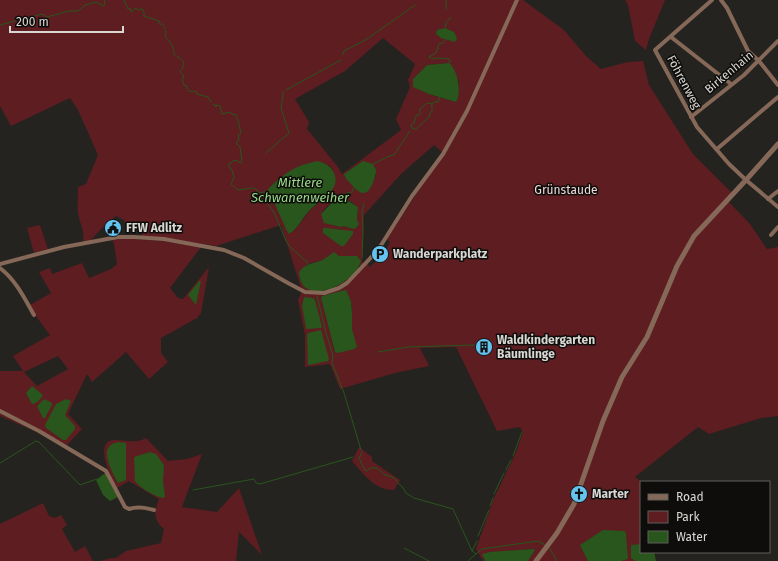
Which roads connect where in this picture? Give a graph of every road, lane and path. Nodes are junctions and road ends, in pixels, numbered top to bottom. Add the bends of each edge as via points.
1 (517, 0) edge
2 (712, 0) edge
3 (721, 0) edge
4 (671, 37) junction
5 (778, 41) edge
6 (759, 61) junction
7 (778, 76) edge
8 (774, 80) junction
9 (731, 84) junction
10 (778, 85) edge
11 (778, 97) edge
12 (691, 117) junction
13 (778, 144) edge
14 (717, 149) junction
15 (746, 180) junction
16 (778, 191) edge
17 (768, 199) junction
18 (778, 207) edge
19 (778, 227) edge
20 (771, 235) dead end
21 (0, 264) edge
22 (0, 268) edge
23 (34, 315) dead end
24 (0, 411) edge
25 (154, 510) dead end
26 (536, 561) edge

1 - 21 street via 467,111 444,154 412,196 378,250 347,283 339,288 324,293 305,292 244,258 224,250 134,237 118,237 64,247
2 - 4 street, Föhrenweg
3 - 6 street via 748,51
4 - 9 street
4 - 12 street, Föhrenweg via 655,50
5 - 6 street, Birkenhain
6 - 8 street
6 - 9 street, Birkenhain
7 - 8 street
8 - 10 street
9 - 12 street, Birkenhain
11 - 14 street
12 - 14 street, Föhrenweg
13 - 15 street
14 - 15 street, Föhrenweg
15 - 17 street, Föhrenweg
15 - 26 street via 694,236 677,266 647,337 622,377 602,421 574,504
16 - 17 street
17 - 18 street, Föhrenweg
19 - 20 street
22 - 23 street via 17,287
24 - 25 street via 102,467 109,475 125,507

